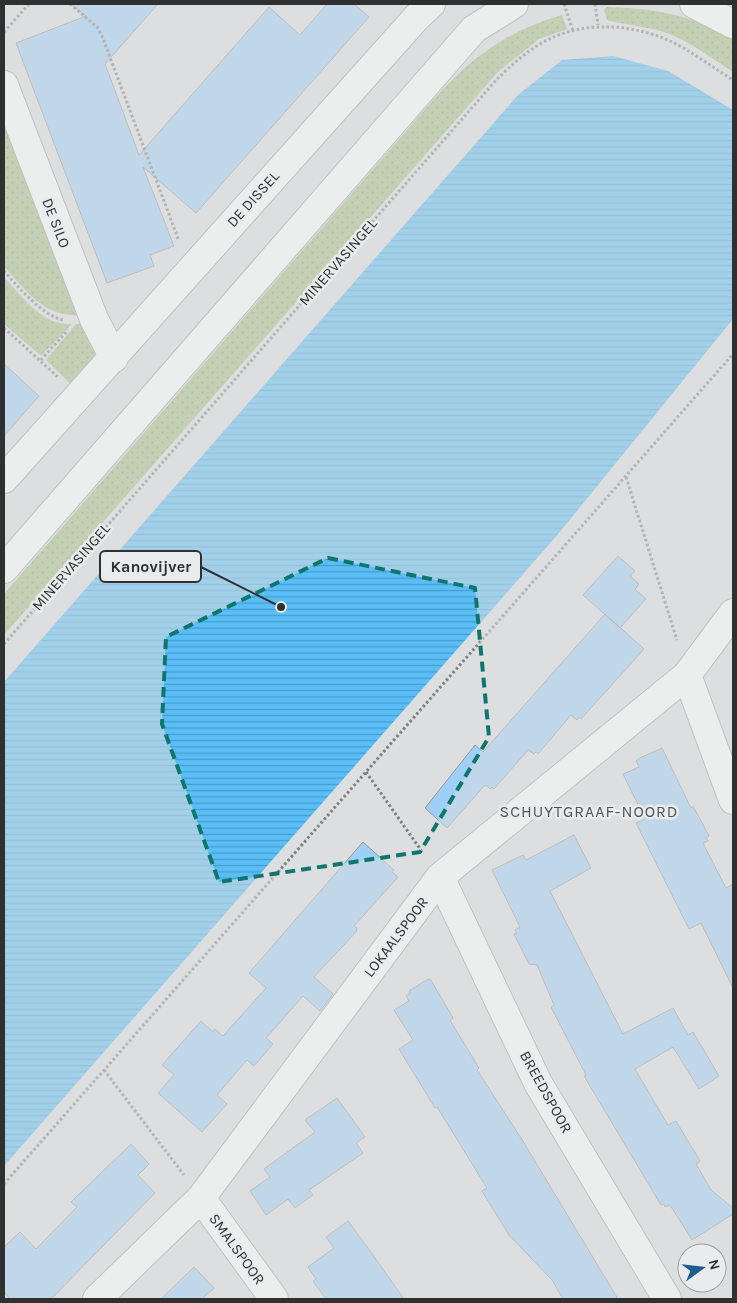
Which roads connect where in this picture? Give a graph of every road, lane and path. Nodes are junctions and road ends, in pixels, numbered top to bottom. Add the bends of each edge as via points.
1 (29, 4) edge
2 (70, 4) edge
3 (432, 4) edge
4 (514, 4) edge
5 (564, 4) edge
6 (595, 4) edge
7 (694, 4) edge
8 (733, 24) edge
9 (598, 25) junction
10 (573, 31) junction
11 (4, 32) edge
12 (733, 80) edge
13 (4, 85) edge
14 (190, 270) junction
15 (4, 271) edge
16 (84, 321) junction
17 (4, 328) edge
18 (733, 354) edge
19 (114, 358) junction
20 (41, 360) junction
21 (78, 397) junction
22 (626, 476) junction
23 (4, 479) edge
24 (4, 569) edge
25 (733, 614) edge
26 (4, 644) edge
27 (687, 675) junction
28 (366, 772) junction
29 (733, 800) edge
30 (440, 877) junction
31 (104, 1070) junction
32 (4, 1184) edge
33 (201, 1198) junction
34 (98, 1299) edge
35 (274, 1299) edge
36 (667, 1299) edge

1 - 11 path
2 - 14 path via 102,36
3 - 14 street, DE DISSEL
4 - 24 street via 474,29
5 - 10 path
6 - 9 path
7 - 8 street
9 - 10 path, MINERVASINGEL
9 - 12 path, MINERVASINGEL via 642,31 668,40
10 - 26 path, MINERVASINGEL via 536,46 497,79
13 - 16 street, DE SILO
14 - 19 street, DE DISSEL
15 - 16 path via 26,295 55,318
16 - 19 street, DE SILO
16 - 20 path
17 - 20 path
18 - 22 path
19 - 21 street, DE DISSEL
20 - 21 path
21 - 23 street, DE DISSEL
22 - 27 path
22 - 28 path
25 - 27 street, LOKAALSPOOR
27 - 29 street
27 - 30 street, LOKAALSPOOR
28 - 30 path
28 - 31 path
30 - 33 street, LOKAALSPOOR
30 - 36 street, BREEDSPOOR via 538,1083
31 - 32 path
31 - 33 path
33 - 34 street, LOKAALSPOOR
33 - 35 street, SMALSPOOR

